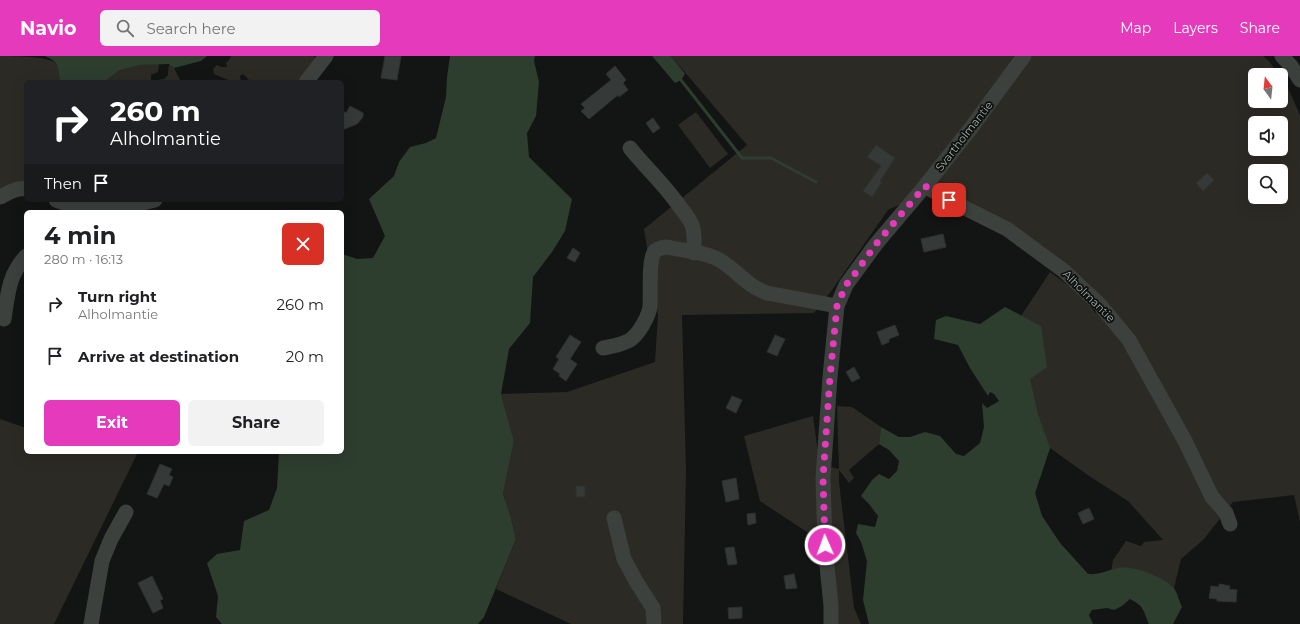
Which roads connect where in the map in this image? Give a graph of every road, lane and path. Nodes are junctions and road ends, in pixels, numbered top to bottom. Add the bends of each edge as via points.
1 (326, 56) edge
2 (1282, 56) edge
3 (1018, 59) edge
4 (308, 80) edge
5 (1300, 80) edge
6 (630, 148) dead end
7 (925, 186) junction
8 (24, 189) edge
9 (0, 197) edge
10 (150, 202) edge
11 (58, 204) edge
12 (133, 209) edge
13 (694, 253) junction
14 (24, 258) edge
15 (837, 306) junction
16 (4, 319) dead end
17 (603, 348) dead end
18 (126, 512) dead end
19 (614, 518) dead end
20 (1230, 524) dead end
21 (91, 624) edge
22 (654, 624) edge
23 (831, 624) edge

1 - 4 street
2 - 5 street
3 - 7 street, Svartholmantie via 971,128
6 - 13 street via 669,191 686,215 694,235
7 - 15 street, Svartholmantie via 876,244 846,285
7 - 20 street, Alholmantie via 1007,229 1064,271 1101,306 1129,340 1185,441 1212,497 1226,512
8 - 9 street
10 - 12 street
11 - 12 street via 87,210
13 - 15 street via 713,257 724,263 756,289
13 - 17 street via 667,247 655,251 652,256 650,307 646,319 631,340
14 - 16 street via 12,276
15 - 23 street, Svartholmantie via 823,478
18 - 21 street via 102,561
19 - 22 street via 624,559 653,608

